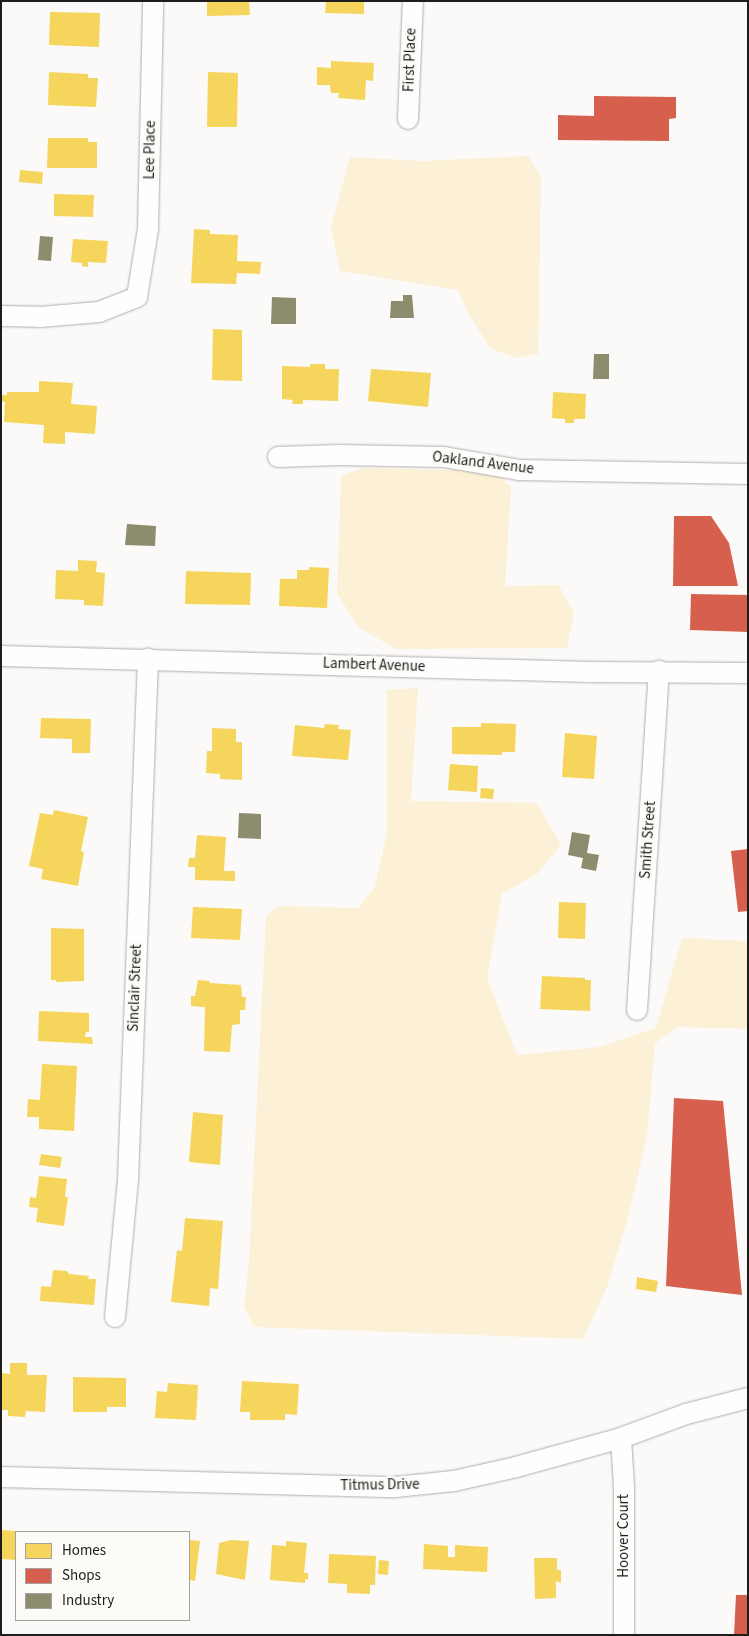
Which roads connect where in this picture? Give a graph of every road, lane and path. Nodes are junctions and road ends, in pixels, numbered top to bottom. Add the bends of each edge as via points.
1 (153, 1) edge
2 (413, 1) edge
3 (408, 119) dead end
4 (1, 316) edge
5 (278, 457) dead end
6 (748, 474) edge
7 (1, 656) edge
8 (148, 658) junction
9 (659, 671) junction
10 (748, 673) edge
11 (637, 1010) dead end
12 (115, 1317) dead end
13 (748, 1398) edge
14 (621, 1438) junction
15 (1, 1477) edge
16 (624, 1635) edge

1 - 4 street, Lee Place via 148,229 137,298 99,312 40,317
2 - 3 street, First Place
5 - 6 street, Oakland Avenue via 434,456 519,470
7 - 8 street, Lambert Avenue
8 - 9 street, Lambert Avenue via 589,672
8 - 12 street, Sinclair Street via 128,1179
9 - 10 street, Lambert Avenue
9 - 11 street, Smith Street
13 - 14 street, Titmus Drive via 686,1414
14 - 15 street, Titmus Drive via 516,1468 454,1481 395,1487
14 - 16 street, Hoover Court

